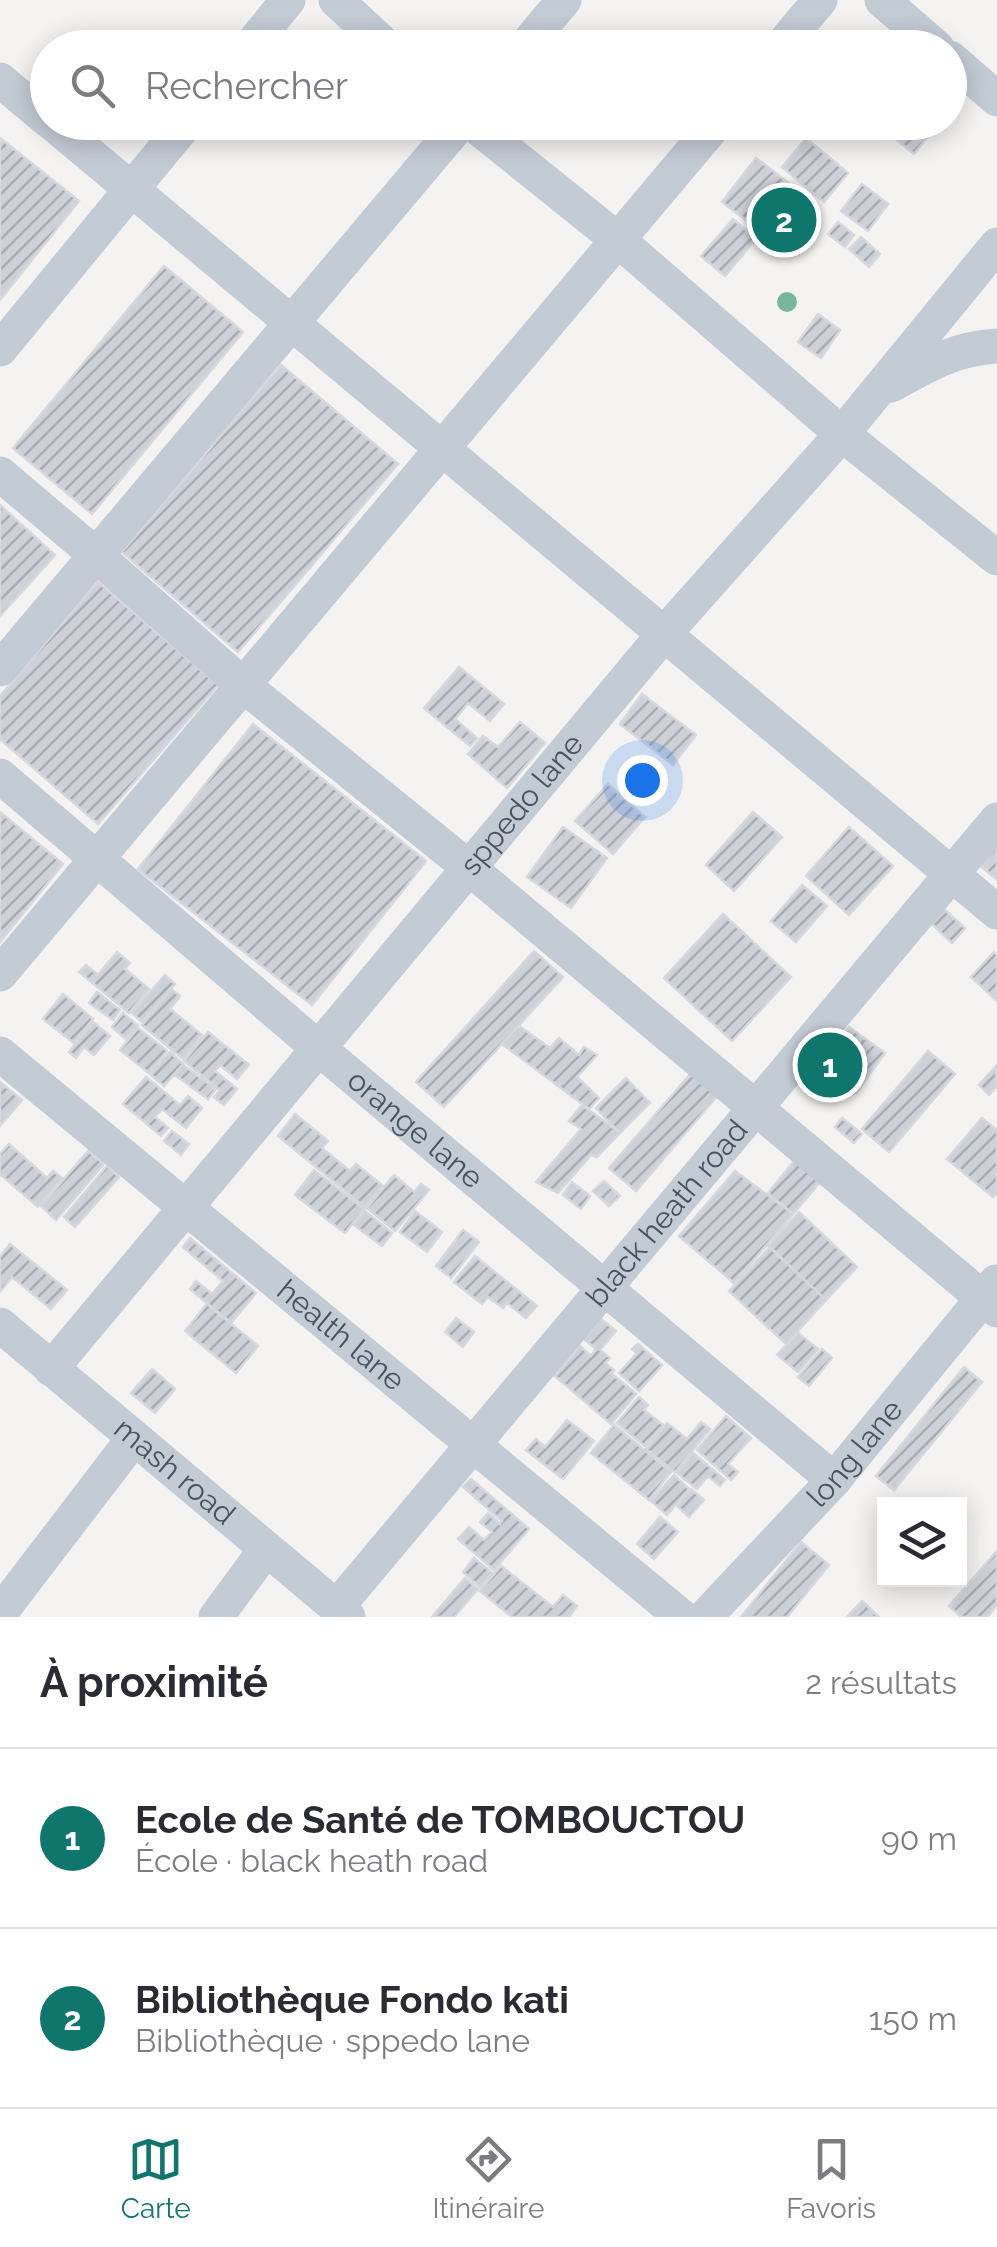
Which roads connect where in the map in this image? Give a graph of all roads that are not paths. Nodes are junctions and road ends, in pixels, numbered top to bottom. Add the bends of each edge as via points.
1 (288, 0) edge
2 (336, 0) edge
3 (564, 0) edge
4 (882, 0) edge
5 (811, 3) edge
6 (264, 30) edge
7 (368, 30) edge
8 (539, 30) edge
9 (792, 30) edge
10 (916, 30) edge
11 (967, 73) edge
12 (0, 80) edge
13 (997, 99) edge
14 (30, 105) edge
15 (72, 140) edge
16 (172, 140) edge
17 (446, 140) edge
18 (493, 140) edge
19 (702, 140) edge
20 (132, 190) junction
21 (618, 240) junction
22 (997, 245) edge
23 (292, 324) junction
24 (997, 346) edge
25 (0, 350) edge
26 (873, 396) junction
27 (842, 434) junction
28 (442, 449) junction
29 (0, 474) edge
30 (96, 555) junction
31 (997, 558) edge
32 (664, 634) junction
33 (0, 668) edge
34 (244, 685) junction
35 (0, 776) edge
36 (997, 820) edge
37 (98, 858) junction
38 (468, 867) junction
39 (952, 874) junction
40 (997, 912) edge
41 (0, 974) edge
42 (317, 1047) junction
43 (0, 1054) edge
44 (755, 1108) junction
45 (185, 1207) junction
46 (604, 1288) junction
47 (992, 1297) edge
48 (0, 1325) edge
49 (51, 1369) junction
50 (134, 1438) junction
51 (473, 1445) junction
52 (834, 1480) junction
53 (266, 1549) junction
54 (342, 1612) edge
55 (0, 1613) edge
56 (216, 1617) edge
57 (682, 1617) edge
58 (705, 1617) edge

1 - 6 street
2 - 7 street
3 - 8 street
4 - 10 street
5 - 9 street
11 - 13 street
12 - 14 street
15 - 20 street
16 - 20 street
17 - 23 street
18 - 21 street
19 - 21 street
20 - 23 street
20 - 25 street
21 - 27 street
21 - 28 street
22 - 26 street, sppedo lane
23 - 28 street
23 - 30 street
24 - 26 street via 948,354
26 - 27 street, sppedo lane
27 - 31 street
27 - 32 street, sppedo lane
28 - 32 street
28 - 34 street
29 - 30 street
30 - 33 street
30 - 34 street
32 - 38 street, sppedo lane
32 - 39 street
34 - 37 street
34 - 38 street
35 - 37 street, orange lane
36 - 39 street, black heath road
37 - 41 street
37 - 42 street, orange lane
38 - 42 street, sppedo lane
38 - 44 street
39 - 40 street
39 - 44 street, black heath road
42 - 45 street, sppedo lane
42 - 46 street, orange lane
43 - 45 street, health lane
44 - 46 street, black heath road
44 - 47 street
45 - 49 street, sppedo lane
45 - 51 street, health lane
46 - 51 street, black heath road
46 - 52 street, orange lane
47 - 52 street, long lane
48 - 49 street, mash road
49 - 50 street, mash road
50 - 53 street, mash road
50 - 55 street
51 - 54 street, black heath road
51 - 57 street, health lane
52 - 58 street, long lane
53 - 54 street, mash road
53 - 56 street

